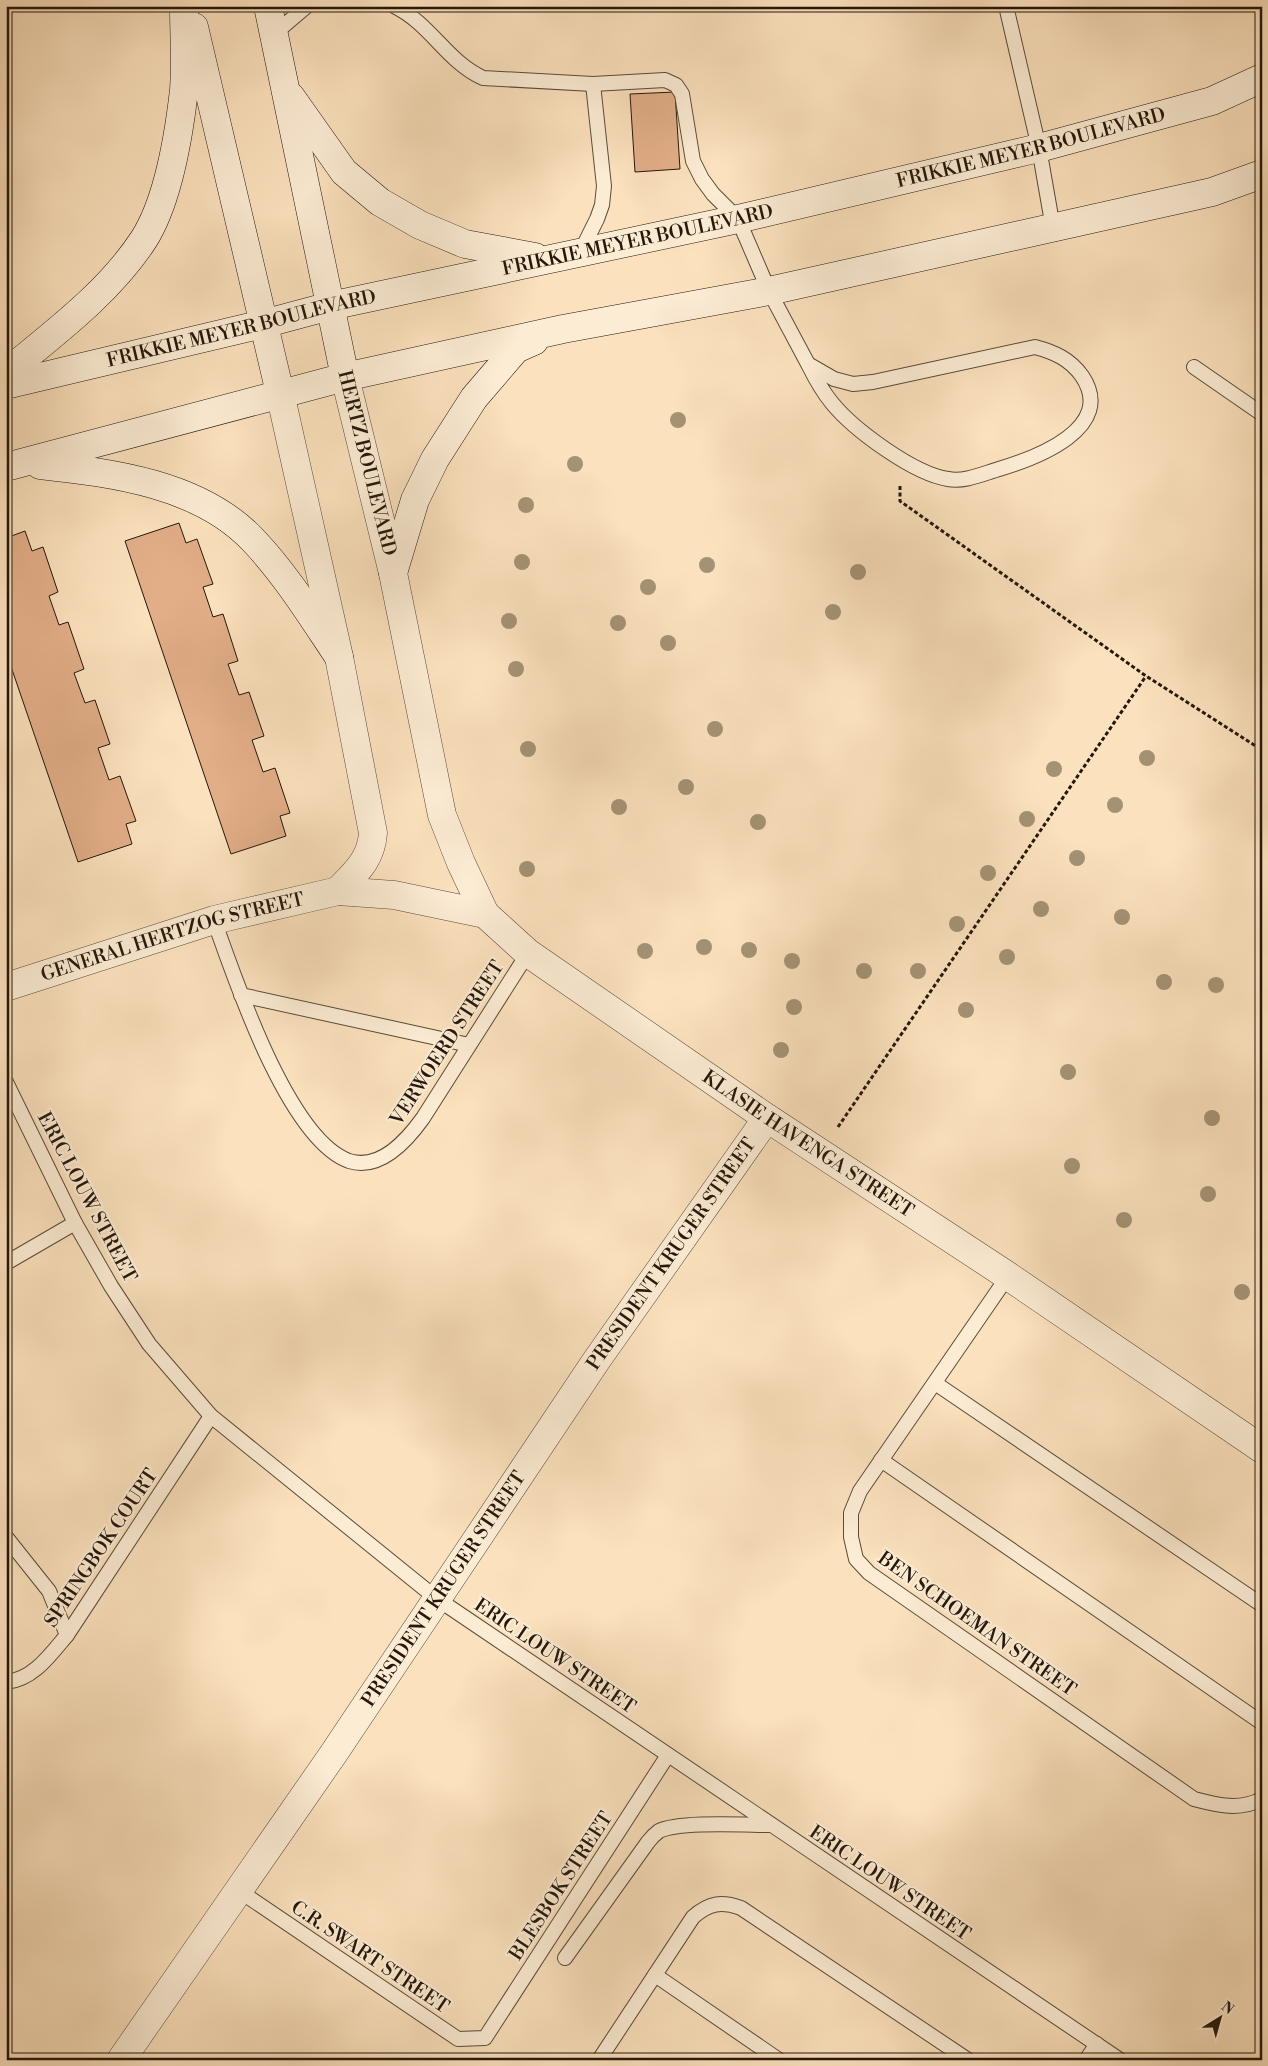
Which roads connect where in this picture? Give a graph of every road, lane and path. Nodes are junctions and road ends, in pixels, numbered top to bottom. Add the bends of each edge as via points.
1 (184, 6) edge
2 (190, 6) edge
3 (268, 6) edge
4 (307, 6) edge
5 (394, 6) edge
6 (1006, 6) edge
7 (274, 34) junction
8 (1262, 78) edge
9 (593, 84) junction
10 (284, 88) junction
11 (1039, 148) junction
12 (1262, 174) edge
13 (738, 219) junction
14 (1053, 228) junction
15 (580, 253) junction
16 (550, 260) junction
17 (769, 292) junction
18 (330, 306) junction
19 (263, 324) junction
20 (563, 329) junction
21 (808, 364) junction
22 (1194, 367) dead end
23 (6, 373) edge
24 (345, 377) junction
25 (6, 385) edge
26 (280, 393) junction
27 (1262, 414) edge
28 (899, 458) junction
29 (15, 465) edge
30 (393, 573) junction
31 (339, 657) junction
32 (1146, 676) junction
33 (1262, 750) edge
34 (338, 891) junction
35 (485, 914) junction
36 (214, 920) junction
37 (528, 953) junction
38 (6, 987) edge
39 (241, 995) junction
40 (469, 1045) junction
41 (6, 1082) edge
42 (767, 1118) junction
43 (821, 1152) junction
44 (75, 1223) junction
45 (6, 1263) edge
46 (1008, 1276) junction
47 (935, 1383) junction
48 (210, 1416) junction
49 (1262, 1449) edge
50 (882, 1460) junction
51 (6, 1537) edge
52 (436, 1598) junction
53 (1262, 1605) edge
54 (67, 1635) junction
55 (6, 1682) edge
56 (1262, 1722) edge
57 (668, 1755) junction
58 (1262, 1799) edge
59 (772, 1825) junction
60 (238, 1890) junction
61 (565, 1958) dead end
62 (655, 1975) junction
63 (485, 2038) joint
64 (1097, 2044) junction
65 (604, 2058) edge
66 (121, 2060) edge
67 (779, 2060) edge
68 (968, 2060) edge
69 (1086, 2060) edge
70 (1120, 2060) edge

1 - 23 street via 184,88 173,152 162,199 144,238 116,275 72,318
2 - 19 street
3 - 7 street, HERTZ BOULEVARD
4 - 7 lane
5 - 9 lane via 421,23 456,62 483,78
6 - 11 lane
7 - 10 street, HERTZ BOULEVARD
8 - 11 street, FRIKKIE MEYER BOULEVARD via 1212,101
9 - 13 lane via 664,80 676,85 682,94 693,162 713,194
9 - 15 lane via 604,186 599,212
10 - 16 street via 344,172 380,202 420,225 465,244
10 - 18 street, HERTZ BOULEVARD
11 - 13 street, FRIKKIE MEYER BOULEVARD
11 - 14 lane
12 - 14 street via 1212,192
13 - 15 street, FRIKKIE MEYER BOULEVARD
13 - 17 lane
14 - 17 street
15 - 16 street, FRIKKIE MEYER BOULEVARD
16 - 18 street, FRIKKIE MEYER BOULEVARD
17 - 20 street
17 - 21 lane
18 - 19 street, FRIKKIE MEYER BOULEVARD
18 - 24 street, HERTZ BOULEVARD
19 - 25 street, FRIKKIE MEYER BOULEVARD
19 - 26 street
20 - 24 street
20 - 30 street via 516,349 474,398 435,459 415,500
21 - 28 lane via 833,405
21 - 28 lane via 834,379 853,384 1035,347 1066,359 1086,383 1090,410 1082,425 1067,440 1022,462 962,480 931,474
22 - 27 lane
24 - 26 street
24 - 30 street, HERTZ BOULEVARD
26 - 29 street
26 - 31 street
28 - 32 path via 900,501
29 - 31 street via 96,471 150,482 185,495 220,514 253,540 284,577
30 - 35 street, HERTZ BOULEVARD via 442,815
31 - 34 street via 373,833 366,861
32 - 33 path
32 - 43 path
34 - 35 street via 394,895
34 - 36 street, GENERAL HERTZOG STREET
35 - 37 street, KLASIE HAVENGA STREET
36 - 38 street, GENERAL HERTZOG STREET
36 - 39 lane, VERWOERD STREET
37 - 40 lane, VERWOERD STREET
37 - 42 street, KLASIE HAVENGA STREET
39 - 40 lane
39 - 40 lane, VERWOERD STREET via 260,1042 298,1112 330,1150 351,1161 370,1161 395,1151 423,1118
41 - 44 lane, ERIC LOUW STREET
42 - 43 street, KLASIE HAVENGA STREET
42 - 52 street, PRESIDENT KRUGER STREET via 596,1360
43 - 46 street, KLASIE HAVENGA STREET
44 - 45 lane
44 - 48 lane, ERIC LOUW STREET via 110,1286 149,1344
46 - 47 lane, BEN SCHOEMAN STREET
46 - 49 street, KLASIE HAVENGA STREET
47 - 50 lane, BEN SCHOEMAN STREET
47 - 53 lane
48 - 52 lane, ERIC LOUW STREET
48 - 54 lane, SPRINGBOK COURT
50 - 56 lane
50 - 58 lane, BEN SCHOEMAN STREET via 860,1491 851,1513 851,1537 856,1558 869,1573 1194,1798 1230,1807 1254,1804
51 - 54 lane via 49,1591
52 - 57 lane, ERIC LOUW STREET
52 - 60 street, PRESIDENT KRUGER STREET via 334,1753
54 - 55 lane, SPRINGBOK COURT via 43,1663 25,1677
57 - 59 lane, ERIC LOUW STREET
57 - 63 lane, BLESBOK STREET
59 - 61 lane via 687,1826 658,1832
59 - 64 lane, ERIC LOUW STREET
60 - 63 lane, C.R. SWART STREET via 458,2039
60 - 66 street, PRESIDENT KRUGER STREET
62 - 65 lane
62 - 67 lane
62 - 68 lane via 693,1917 715,1903 727,1903 741,1908
64 - 69 lane
64 - 70 lane, ERIC LOUW STREET

